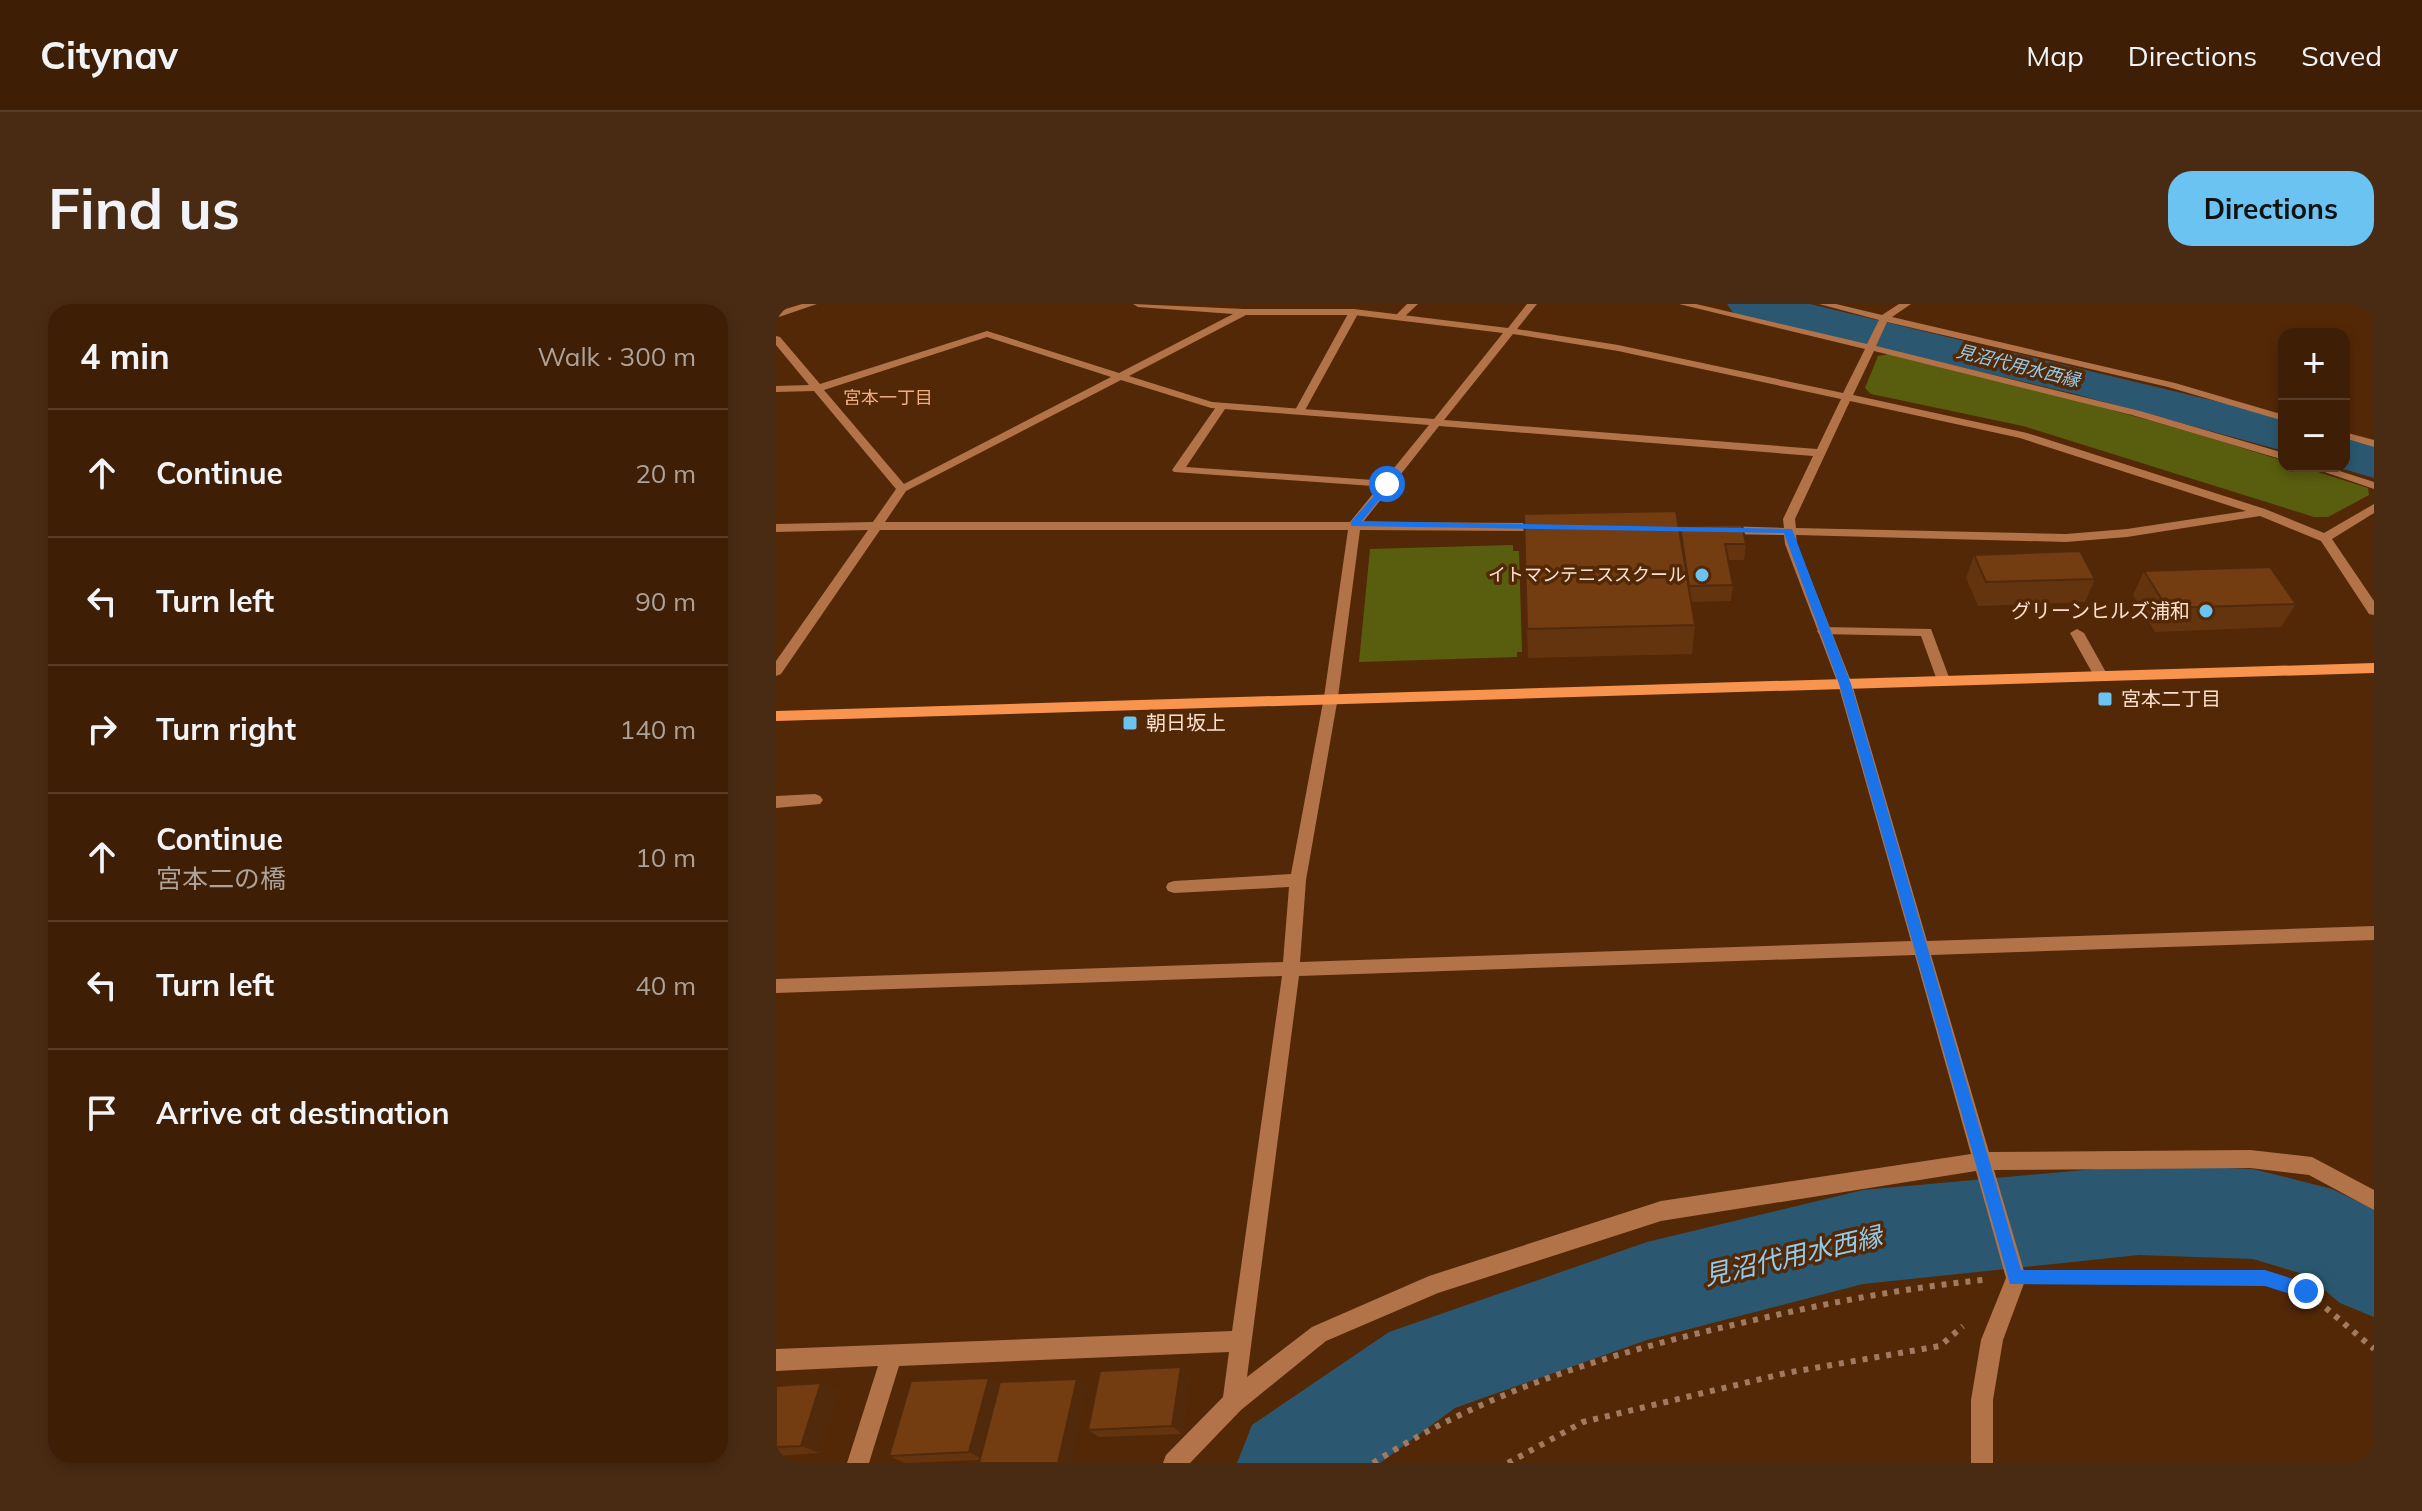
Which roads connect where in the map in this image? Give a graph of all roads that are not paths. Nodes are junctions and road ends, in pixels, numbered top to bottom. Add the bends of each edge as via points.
1 (812, 304) edge
2 (1138, 304) edge
3 (1413, 304) edge
4 (1532, 304) edge
5 (1684, 304) edge
6 (1824, 304) edge
7 (1906, 304) edge
8 (1246, 308) edge
9 (1354, 312) junction
10 (776, 315) edge
11 (1400, 316) junction
12 (1884, 320) junction
13 (1511, 331) junction
14 (776, 339) edge
15 (1873, 346) junction
16 (1119, 376) junction
17 (819, 388) junction
18 (776, 389) edge
19 (1847, 398) junction
20 (1222, 406) junction
21 (1299, 412) junction
22 (2278, 416) edge
23 (1436, 423) junction
24 (2350, 437) edge
25 (2374, 444) edge
26 (1821, 453) junction
27 (2278, 455) edge
28 (2331, 472) edge
29 (1387, 484) junction
30 (2374, 486) edge
31 (902, 489) junction
32 (2374, 508) edge
33 (2261, 512) junction
34 (1355, 524) junction
35 (878, 526) junction
36 (1556, 527) edge
37 (776, 528) edge
38 (1711, 529) edge
39 (1789, 531) junction
40 (2325, 538) junction
41 (2374, 611) edge
42 (1824, 631) junction
43 (2077, 633) dead end
44 (2374, 668) edge
45 (776, 671) edge
46 (2101, 676) junction
47 (1943, 680) junction
48 (1845, 684) junction
49 (1331, 697) junction
50 (776, 716) edge
51 (815, 800) dead end
52 (776, 802) edge
53 (1298, 880) junction
54 (1174, 887) dead end
55 (2374, 933) edge
56 (1920, 946) junction
57 (1291, 970) junction
58 (776, 986) edge
59 (1986, 1170) junction
60 (2374, 1201) edge
61 (1241, 1341) junction
62 (892, 1355) junction
63 (776, 1360) edge
64 (1233, 1402) junction
65 (858, 1463) edge
66 (1174, 1463) edge
67 (1982, 1463) edge

1 - 10 street
2 - 8 street
3 - 11 street
4 - 13 street
5 - 15 street
6 - 12 street
7 - 12 street
8 - 9 street
8 - 16 street
9 - 11 street
9 - 21 street
11 - 13 street
12 - 15 street
12 - 22 street via 2171,385
13 - 19 street via 1618,348
13 - 23 street
14 - 17 street
15 - 19 street
15 - 27 street via 2194,427
16 - 17 street via 987,334
16 - 20 street
16 - 31 street
17 - 18 street
17 - 31 street
19 - 26 street
19 - 33 street via 2023,435
20 - 21 street
20 - 29 street via 1178,470
21 - 23 street
23 - 26 street
23 - 29 street
24 - 25 street
26 - 39 street via 1789,519
28 - 30 street
29 - 34 street
31 - 35 street
32 - 40 street
33 - 39 street via 2066,538
33 - 40 street
34 - 35 street
34 - 36 street
34 - 49 street
35 - 37 street
35 - 45 street
38 - 39 street
39 - 42 street
40 - 41 street
42 - 47 street via 1926,632
42 - 48 street
43 - 46 street
44 - 46 street
46 - 47 street
47 - 48 street
48 - 49 street
48 - 56 street
49 - 50 street
49 - 53 street
51 - 52 street
53 - 54 street
53 - 57 street
55 - 56 street
56 - 57 street
56 - 59 street
57 - 58 street
57 - 61 street
59 - 60 street via 2250,1159 2312,1166
59 - 64 street via 1661,1211 1466,1274 1319,1334
59 - 67 street via 2014,1270 1992,1340 1982,1400
61 - 62 street
61 - 64 street
62 - 63 street
62 - 65 street
64 - 66 street

